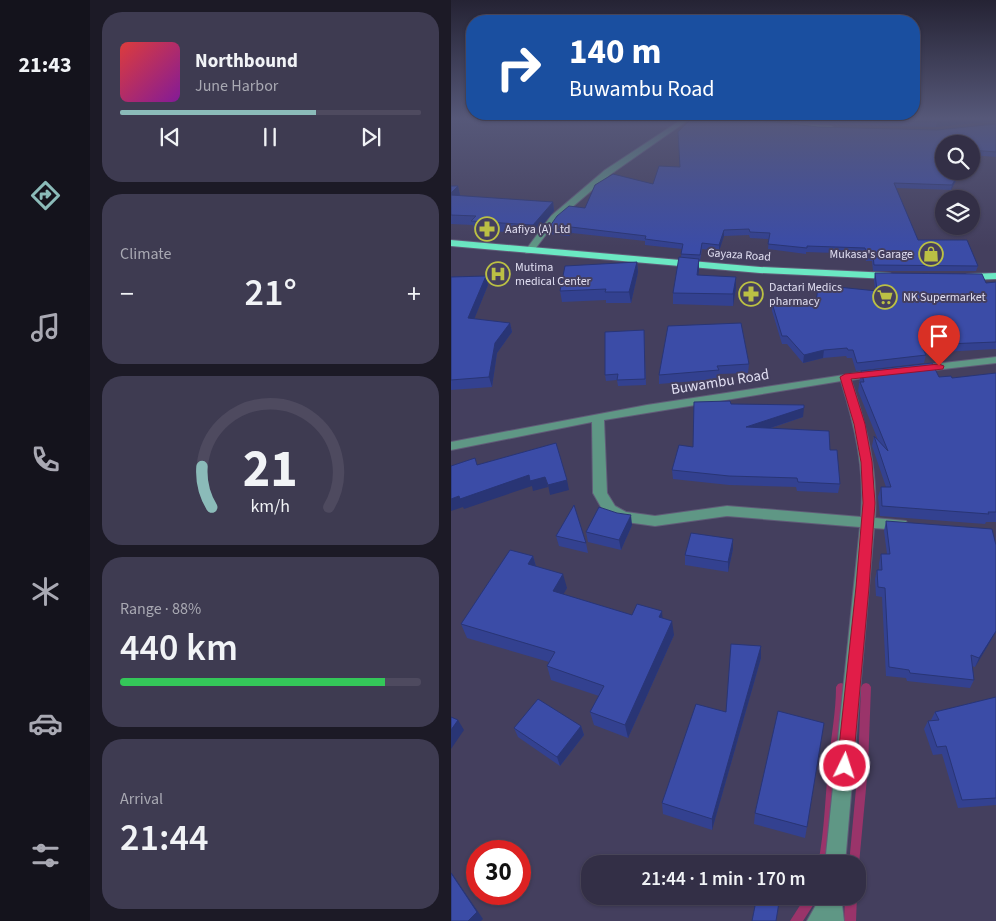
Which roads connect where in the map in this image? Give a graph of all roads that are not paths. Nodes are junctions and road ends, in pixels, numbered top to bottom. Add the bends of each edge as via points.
1 (626, 161) edge
2 (451, 243) edge
3 (529, 251) junction
4 (898, 276) edge
5 (996, 276) edge
6 (957, 277) edge
7 (996, 360) edge
8 (845, 377) junction
9 (598, 417) junction
10 (451, 446) edge
11 (867, 522) junction
12 (917, 526) edge
13 (836, 855) edge
14 (827, 905) edge
15 (832, 905) edge
16 (817, 921) edge
17 (834, 921) edge

1 - 3 street via 554,218
2 - 3 main road, Gayaza Road
3 - 4 main road, Gayaza Road via 760,270
5 - 6 main road
7 - 8 street, Buwambu Road
8 - 9 street, Buwambu Road
8 - 11 street via 867,462
9 - 10 street, Buwambu Road
9 - 11 street via 600,493 611,510 624,517 655,521 727,510
11 - 12 street
11 - 13 street
14 - 16 street
15 - 17 street

